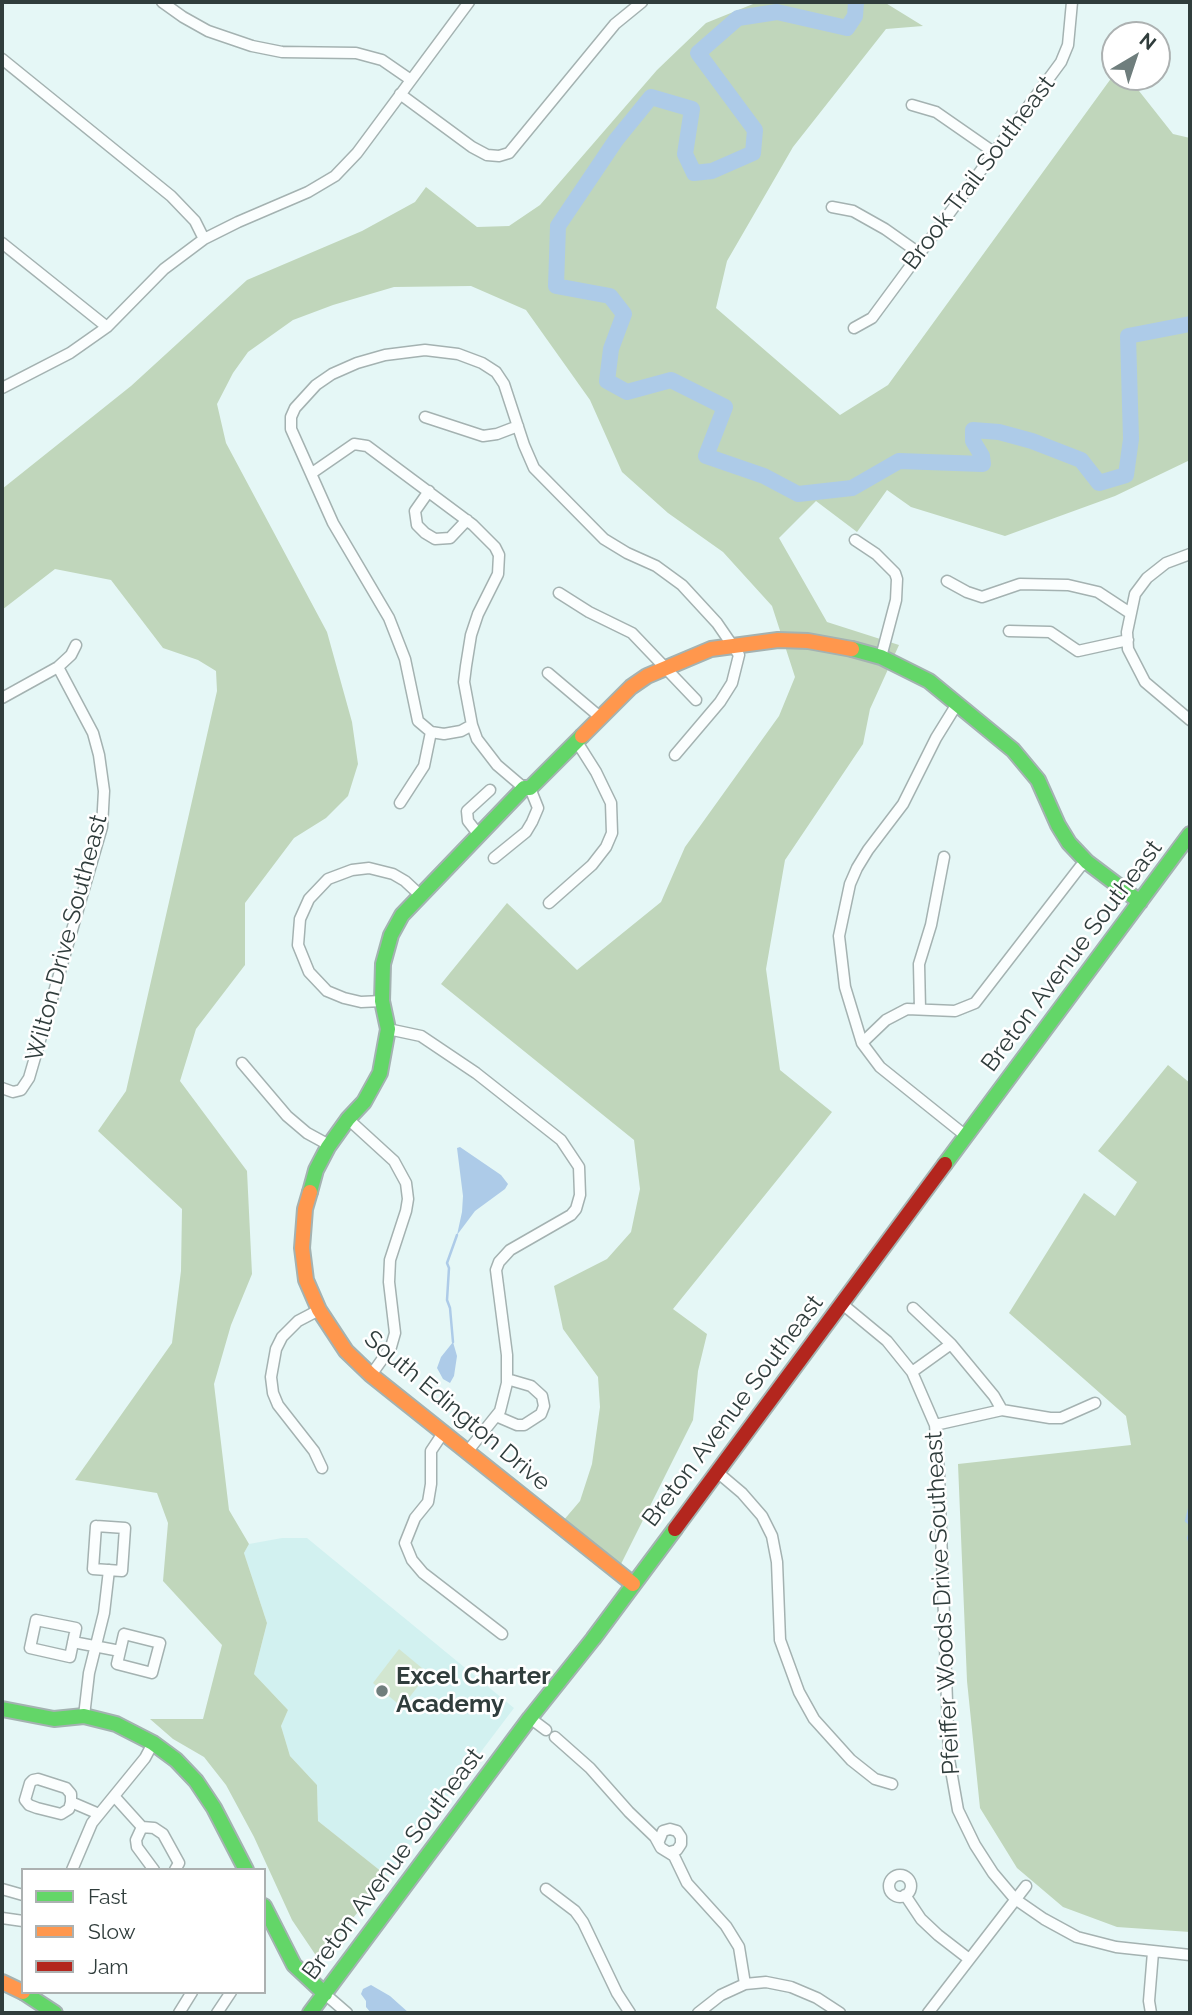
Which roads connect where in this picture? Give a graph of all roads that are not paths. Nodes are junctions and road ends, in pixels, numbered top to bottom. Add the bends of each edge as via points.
1 (162, 2) edge
2 (469, 2) edge
3 (642, 2) edge
4 (1072, 2) edge
5 (2, 59) edge
6 (411, 80) junction
7 (400, 94) junction
8 (912, 105) dead end
9 (995, 153) junction
10 (832, 207) dead end
11 (204, 239) junction
12 (2, 243) edge
13 (919, 253) junction
14 (107, 327) junction
15 (854, 328) dead end
16 (2, 388) edge
17 (425, 417) dead end
18 (518, 426) junction
19 (312, 473) junction
20 (429, 491) junction
21 (467, 520) junction
22 (855, 540) dead end
23 (1190, 554) edge
24 (947, 581) dead end
25 (559, 593) dead end
26 (1129, 613) junction
27 (1009, 631) dead end
28 (1128, 640) junction
29 (76, 645) dead end
30 (731, 646) junction
31 (881, 657) junction
32 (58, 667) junction
33 (664, 668) junction
34 (548, 673) dead end
35 (2, 698) edge
36 (696, 700) dead end
37 (957, 704) junction
38 (600, 717) junction
39 (1190, 720) edge
40 (472, 725) junction
41 (431, 732) junction
42 (577, 742) junction
43 (675, 755) dead end
44 (527, 788) junction
45 (490, 790) dead end
46 (400, 803) dead end
47 (1190, 834) edge
48 (478, 835) junction
49 (944, 857) dead end
50 (494, 858) dead end
51 (1087, 862) junction
52 (420, 895) junction
53 (1140, 902) junction
54 (549, 903) dead end
55 (383, 1001) junction
56 (920, 1009) junction
57 (388, 1029) junction
58 (862, 1043) junction
59 (242, 1063) dead end
60 (2, 1088) edge
61 (348, 1118) junction
62 (966, 1136) junction
63 (329, 1145) junction
64 (841, 1303) junction
65 (913, 1308) dead end
66 (319, 1310) junction
67 (951, 1344) junction
68 (912, 1372) junction
69 (371, 1375) junction
70 (507, 1379) junction
71 (1095, 1403) dead end
72 (1002, 1410) junction
73 (496, 1416) junction
74 (934, 1425) junction
75 (443, 1433) junction
76 (467, 1452) junction
77 (322, 1468) dead end
78 (716, 1471) junction
79 (109, 1570) junction
80 (633, 1584) junction
81 (502, 1634) dead end
82 (73, 1642) junction
83 (97, 1646) junction
84 (120, 1651) junction
85 (2, 1709) edge
86 (84, 1716) junction
87 (530, 1718) junction
88 (546, 1730) dead end
89 (555, 1737) dead end
90 (153, 1743) junction
91 (892, 1784) dead end
92 (114, 1796) junction
93 (71, 1802) junction
94 (99, 1814) junction
95 (142, 1827) junction
96 (657, 1836) junction
97 (675, 1853) junction
98 (73, 1868) edge
99 (153, 1868) edge
100 (176, 1868) edge
101 (245, 1868) edge
102 (1026, 1886) dead end
103 (2, 1889) edge
104 (546, 1889) dead end
105 (21, 1894) edge
106 (905, 1895) dead end
107 (1015, 1899) junction
108 (2, 1918) edge
109 (21, 1921) edge
110 (269, 1929) edge
111 (1153, 1952) junction
112 (1190, 1955) edge
113 (969, 1959) junction
114 (2, 1982) edge
115 (745, 1984) junction
116 (21, 1991) edge
117 (26, 1994) edge
118 (191, 1994) edge
119 (230, 1994) edge
120 (325, 1994) junction
121 (55, 2013) edge
122 (179, 2013) edge
123 (217, 2013) edge
124 (310, 2013) edge
125 (347, 2013) edge
126 (630, 2013) edge
127 (698, 2013) edge
128 (840, 2013) edge
129 (928, 2013) edge
130 (1151, 2013) edge

1 - 6 street via 208,31 252,46 282,52 356,53 382,60
2 - 6 street
3 - 7 street via 615,24 509,153 487,155 472,147
4 - 9 street, Brook Trail Southeast via 1068,45 1061,62
5 - 11 street via 171,196 195,221
6 - 7 street
7 - 11 street via 335,176
8 - 9 street via 936,112
9 - 13 street, Brook Trail Southeast
10 - 13 street via 853,211
11 - 14 street via 164,269
12 - 14 street
13 - 15 street, Brook Trail Southeast via 872,318
14 - 16 street via 70,353
17 - 18 street via 483,436
18 - 19 street via 504,384 482,363 425,350 386,355 332,374 295,408 290,416 292,429
18 - 30 street via 534,468 552,487 614,547 656,566 682,586 717,623
19 - 20 street via 360,444
19 - 41 street via 333,523 389,618 405,659 418,720
20 - 21 street
20 - 21 street via 415,511 417,526 425,533 435,539 450,538
21 - 40 street via 495,547 500,565 471,635 464,682
22 - 31 street via 876,554 897,579
23 - 26 street via 1166,563 1147,578
24 - 26 street via 982,597 1020,584 1068,585 1098,592
25 - 33 street via 632,633
26 - 28 street
27 - 28 street via 1050,632 1078,651
28 - 39 street via 1145,682
29 - 32 street
30 - 31 street, South Edington Drive via 765,640 808,641
30 - 33 street, South Edington Drive
30 - 43 street via 739,655 732,683
31 - 37 street, South Edington Drive via 929,681
32 - 35 street
32 - 60 street, Wilton Drive Southeast via 93,733 104,791 102,827 29,1078 21,1090
33 - 36 street
33 - 38 street, South Edington Drive via 631,687
34 - 38 street
37 - 51 street, South Edington Drive via 1026,764 1058,825
37 - 58 street via 903,804 868,850 850,884 839,936 845,987
38 - 42 street, South Edington Drive
40 - 41 street via 452,732
40 - 44 street via 496,765
41 - 46 street via 424,766
42 - 44 street, South Edington Drive
42 - 54 street via 611,803 612,833 592,865
44 - 48 street, South Edington Drive
44 - 50 street via 538,808 532,822
45 - 48 street via 467,811
47 - 53 street, Breton Avenue Southeast
48 - 52 street, South Edington Drive
49 - 56 street via 919,964
51 - 53 street, South Edington Drive
51 - 56 street via 975,1003 955,1011
52 - 55 street, South Edington Drive via 391,935 383,964
52 - 55 street via 393,874 369,868 352,870 328,879 309,899 300,919 298,945 309,972 327,991 361,1002
53 - 62 street, Breton Avenue Southeast
55 - 57 street, South Edington Drive
56 - 58 street via 897,1013
57 - 61 street, South Edington Drive via 380,1073 364,1102
57 - 70 street via 421,1036 476,1073 561,1140 578,1163 581,1187 576,1209 510,1250 496,1270
58 - 62 street via 880,1067
59 - 63 street via 287,1116
61 - 63 street, South Edington Drive
61 - 69 street via 394,1161 406,1183 408,1199 390,1260 395,1333
62 - 64 street, Breton Avenue Southeast
63 - 66 street, South Edington Drive via 305,1209 302,1248 306,1280
64 - 68 street, Pfeiffer Woods Drive Southeast via 887,1341
64 - 78 street, Breton Avenue Southeast
65 - 67 street
66 - 69 street, South Edington Drive via 346,1351
66 - 77 street via 282,1337 271,1377 278,1405
67 - 68 street
67 - 72 street
68 - 74 street, Pfeiffer Woods Drive Southeast
69 - 75 street, South Edington Drive
70 - 73 street
70 - 73 street via 531,1386 542,1396 544,1406 541,1415 524,1425
71 - 72 street via 1060,1418
72 - 74 street
73 - 76 street
74 - 107 street, Pfeiffer Woods Drive Southeast via 953,1784 958,1810 975,1845
75 - 76 street, South Edington Drive
75 - 81 street via 431,1451 428,1502 415,1518 405,1543 423,1573
76 - 80 street, South Edington Drive
78 - 80 street, Breton Avenue Southeast
78 - 91 street via 762,1516 772,1536 780,1640 814,1719 851,1760 875,1779
79 - 79 street via 93,1569 96,1526 125,1528 122,1571
79 - 83 street
80 - 87 street, Breton Avenue Southeast
82 - 82 street via 70,1657 30,1648 36,1619 76,1628
82 - 83 street
83 - 84 street
83 - 86 street
84 - 84 street via 124,1634 160,1643 152,1673 117,1664
85 - 86 street via 54,1718
86 - 90 street via 116,1724
87 - 88 street
87 - 120 street, Breton Avenue Southeast
89 - 96 street
90 - 92 street
90 - 101 street via 196,1780
92 - 94 street
92 - 95 street
93 - 93 street via 66,1788 38,1779 30,1783 25,1800 61,1814 69,1810
93 - 94 street
94 - 98 street
95 - 99 street via 137,1847
95 - 100 street via 163,1834 179,1863
96 - 97 street via 661,1848
96 - 97 street via 666,1829 677,1831 681,1837
97 - 115 street via 687,1883 739,1947
102 - 107 street
103 - 105 street
104 - 126 street via 583,1922
106 - 113 street via 921,1919
107 - 111 street, Pfeiffer Woods Drive Southeast via 1077,1937
107 - 113 street
108 - 109 street
110 - 120 street via 294,1965
111 - 112 street, Pfeiffer Woods Drive Southeast
111 - 130 street
113 - 129 street
114 - 116 street
115 - 127 street
115 - 128 street via 791,1987
117 - 121 street
118 - 122 street
119 - 123 street
120 - 124 street, Breton Avenue Southeast
120 - 125 street

